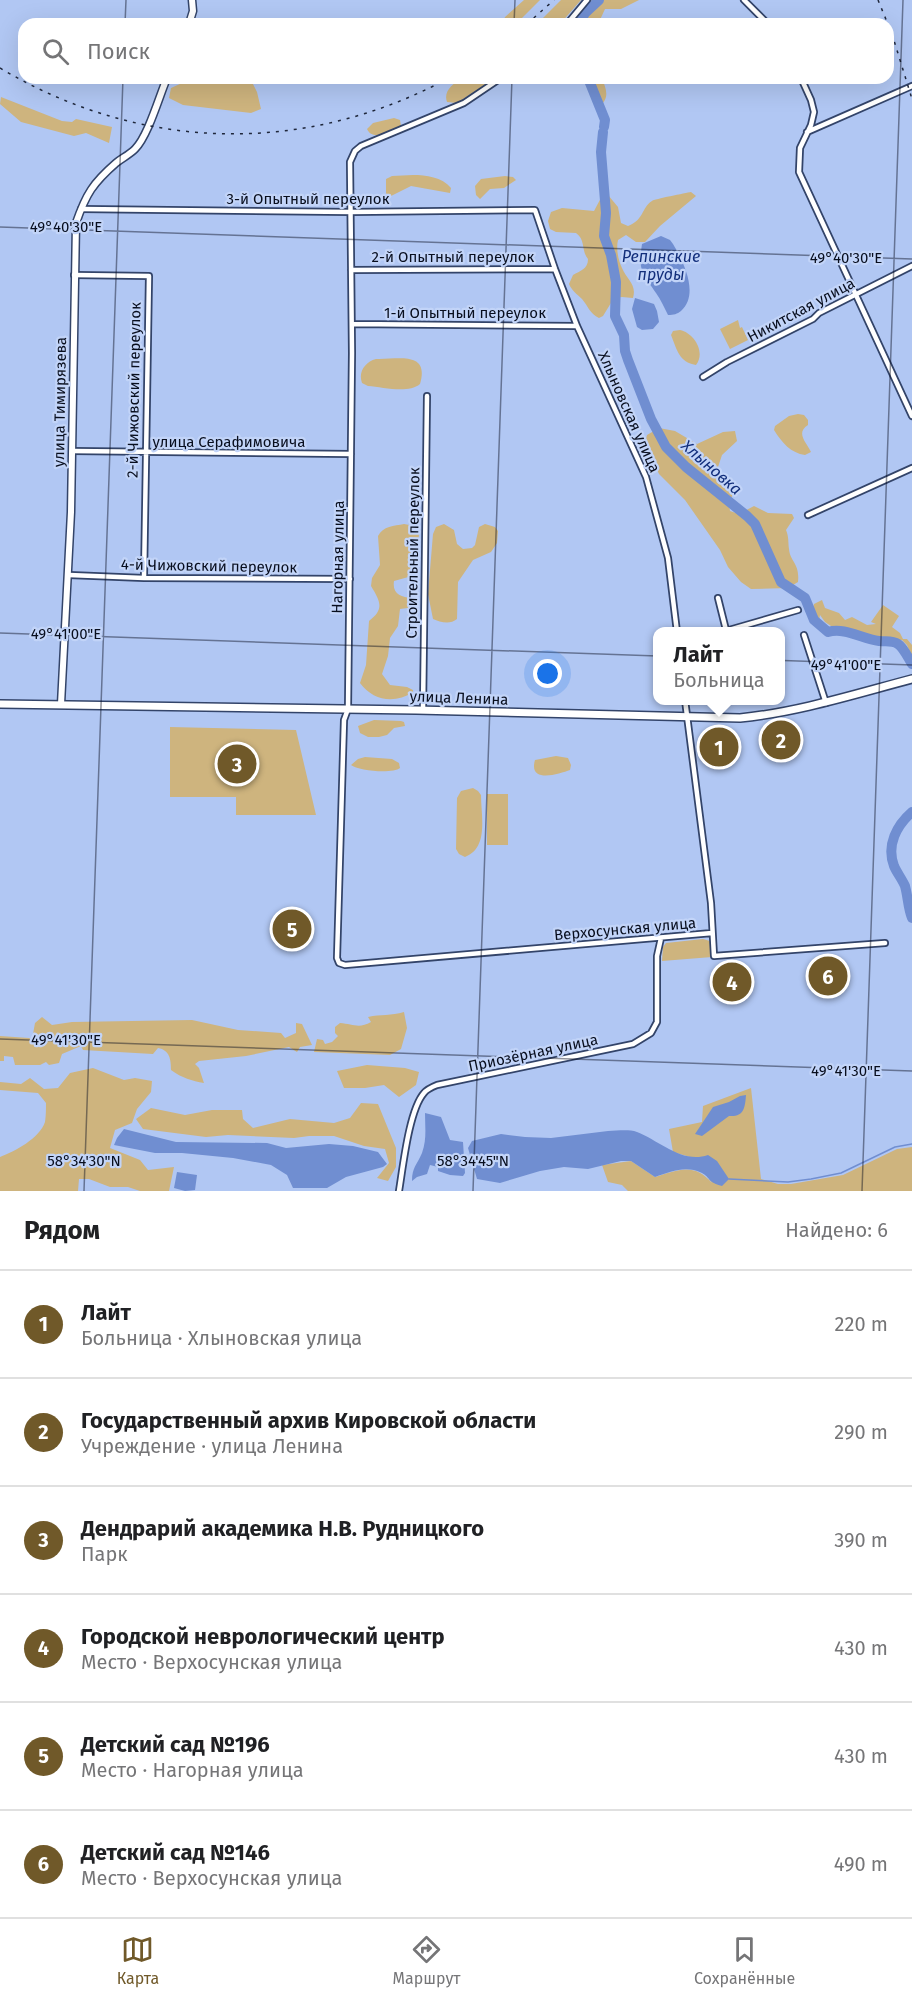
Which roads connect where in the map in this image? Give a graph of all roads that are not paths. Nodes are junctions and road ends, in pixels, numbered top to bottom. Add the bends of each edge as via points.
1 (192, 0) edge
2 (587, 0) edge
3 (744, 0) edge
4 (191, 18) edge
5 (572, 18) edge
6 (762, 18) edge
7 (165, 84) edge
8 (492, 84) edge
9 (804, 84) edge
10 (912, 86) edge
11 (807, 132) junction
12 (81, 209) junction
13 (535, 210) joint
14 (351, 212) junction
15 (912, 266) edge
16 (555, 269) junction
17 (351, 270) junction
18 (75, 275) junction
19 (856, 294) junction
20 (352, 324) junction
21 (577, 326) junction
22 (704, 377) dead end
23 (427, 396) dead end
24 (912, 416) edge
25 (72, 451) junction
26 (145, 453) junction
27 (351, 454) junction
28 (912, 468) edge
29 (808, 515) dead end
30 (69, 575) junction
31 (144, 578) junction
32 (350, 579) junction
33 (718, 598) dead end
34 (798, 610) dead end
35 (676, 627) edge
36 (723, 627) edge
37 (738, 627) edge
38 (804, 635) dead end
39 (910, 679) edge
40 (826, 703) junction
41 (0, 704) edge
42 (61, 704) junction
43 (686, 705) edge
44 (348, 709) junction
45 (423, 710) junction
46 (687, 718) junction
47 (712, 933) junction
48 (661, 938) junction
49 (885, 943) dead end
50 (345, 965) joint
51 (399, 1191) edge

1 - 4 main road
2 - 5 street
3 - 6 street
7 - 12 main road, улица Тимирязева via 134,150 94,184
8 - 14 street, Нагорная улица via 464,103 358,148 350,162
9 - 11 street via 813,106
10 - 11 street
11 - 19 street via 798,156 799,172
12 - 14 street, 3-й Опытный переулок
12 - 18 main road, улица Тимирязева via 76,223
13 - 14 street, 3-й Опытный переулок
13 - 16 street, Хлыновская улица
14 - 17 street, Нагорная улица
15 - 19 street, Никитская улица
16 - 17 street, 2-й Опытный переулок
16 - 21 street, Хлыновская улица
17 - 20 street, Нагорная улица
18 - 25 main road, улица Тимирязева
18 - 26 street, 2-й Чижовский переулок via 148,276
19 - 22 street, Никитская улица
19 - 24 street
20 - 21 street, 1-й Опытный переулок
20 - 27 street, Нагорная улица
21 - 35 street, Хлыновская улица via 648,484 668,558
23 - 45 street, Строительный переулок
25 - 26 street, улица Серафимовича
25 - 30 main road, улица Тимирязева
26 - 27 street, улица Серафимовича
26 - 31 street, 2-й Чижовский переулок
27 - 32 street, Нагорная улица
28 - 29 street
30 - 31 street, 4-й Чижовский переулок
30 - 42 main road, улица Тимирязева
31 - 32 street, 4-й Чижовский переулок
32 - 44 street, Нагорная улица
33 - 36 street
34 - 37 street
38 - 40 street
39 - 40 main road, улица Ленина
40 - 46 main road, улица Ленина via 774,715
41 - 42 main road, улица Ленина
42 - 44 main road, улица Ленина
43 - 46 street
44 - 45 main road, улица Ленина
44 - 50 street, Нагорная улица via 344,720 337,958
45 - 46 main road, улица Ленина
46 - 47 street
47 - 48 street, Верхосунская улица
47 - 49 street, Верхосунская улица via 714,956
48 - 50 street, Верхосунская улица
48 - 51 street, Приозёрная улица via 657,956 657,1022 651,1033 633,1044 430,1088 417,1106

